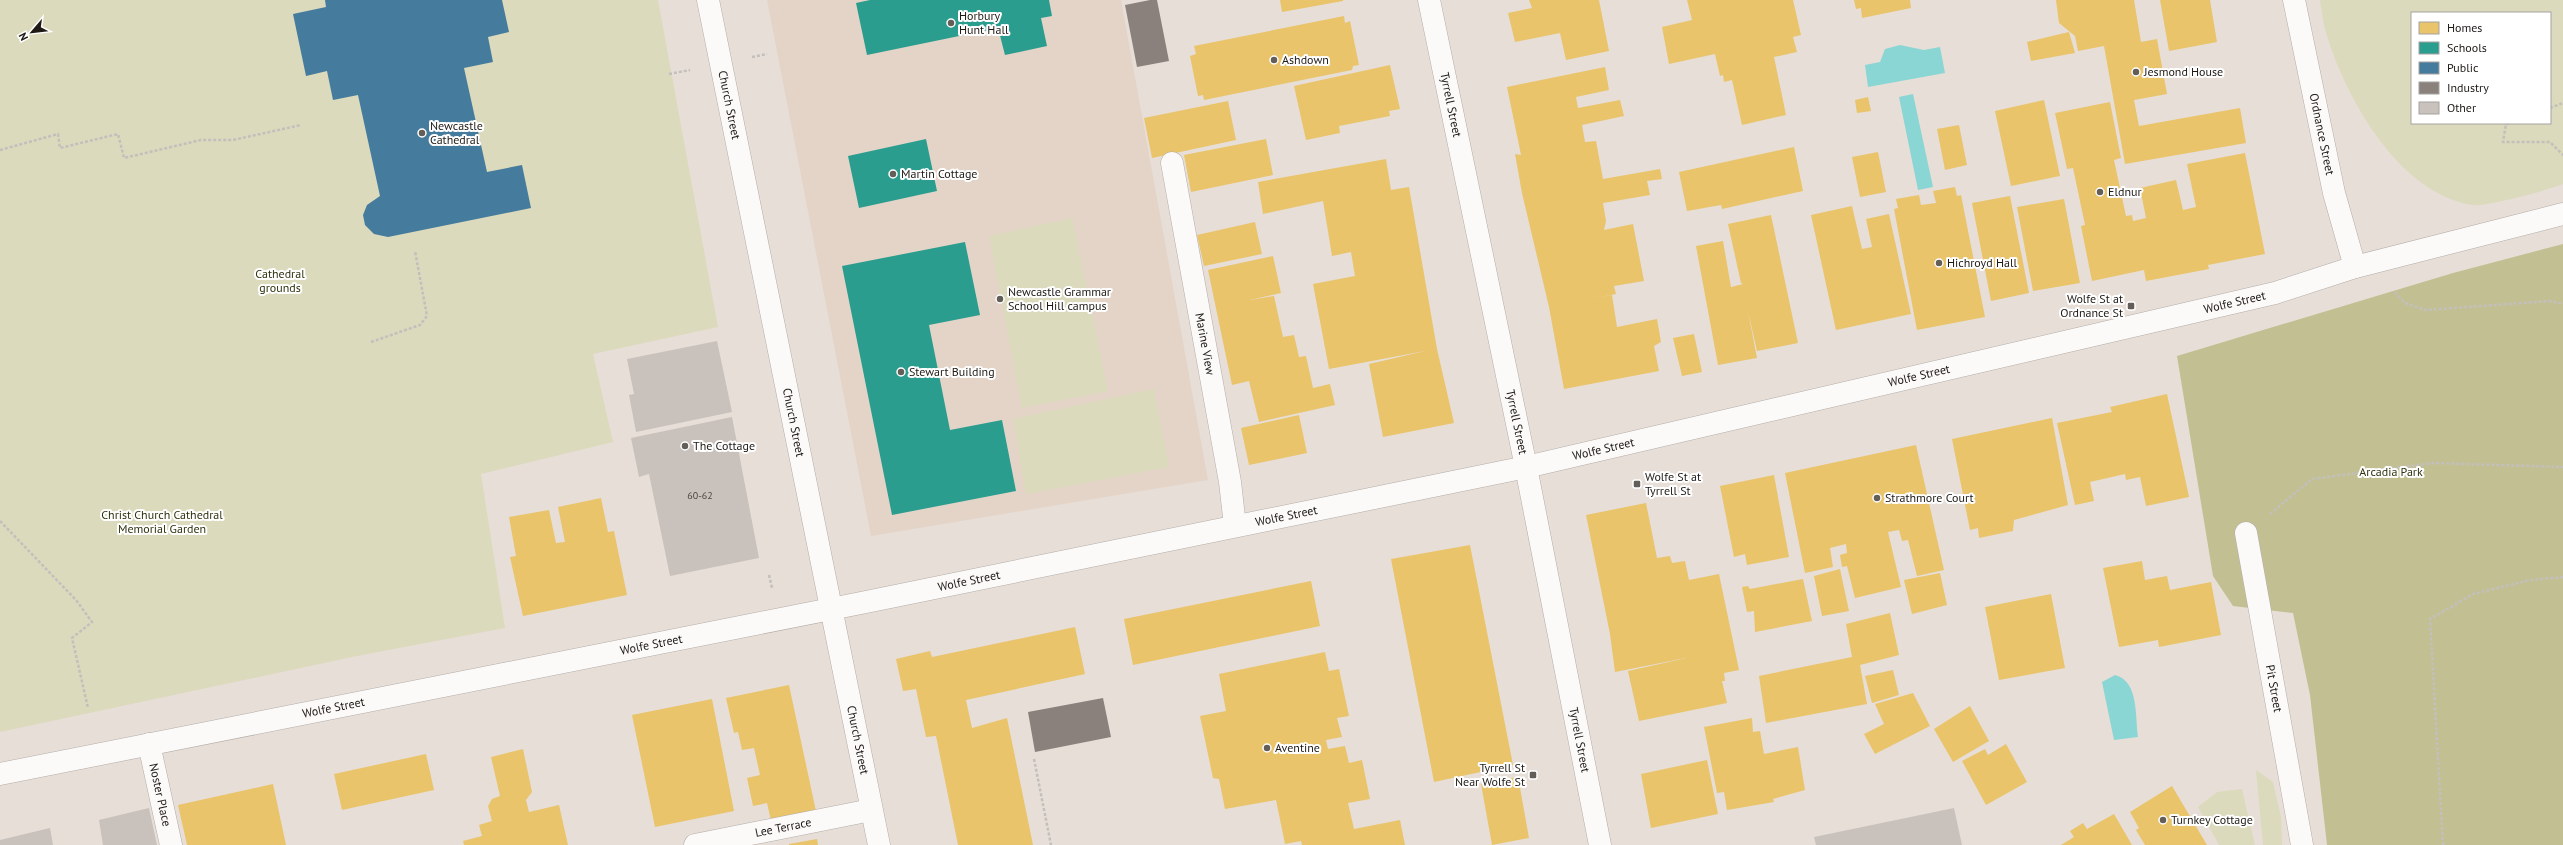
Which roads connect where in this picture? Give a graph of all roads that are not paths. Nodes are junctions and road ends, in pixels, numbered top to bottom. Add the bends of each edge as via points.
1 (708, 0) edge
2 (1429, 0) edge
3 (2294, 0) edge
4 (1172, 163) dead end
5 (2563, 214) edge
6 (2355, 267) junction
7 (1526, 467) junction
8 (1235, 526) junction
9 (2246, 533) road end
10 (830, 609) junction
11 (149, 744) junction
12 (0, 774) edge
13 (871, 810) junction
14 (171, 845) edge
15 (695, 845) edge
16 (879, 845) edge
17 (1600, 845) edge
18 (2302, 845) edge

1 - 10 street, Church Street
2 - 7 street, Tyrrell Street
3 - 6 street, Ordnance Street via 2334,193
4 - 8 street, Marine View via 1230,482
5 - 6 street, Wolfe Street
6 - 7 street, Wolfe Street via 2275,293
7 - 8 street, Wolfe Street
7 - 17 street, Tyrrell Street
8 - 10 street, Wolfe Street
9 - 18 street, Pit Street
10 - 11 street, Wolfe Street
10 - 13 street, Church Street
11 - 12 street, Wolfe Street
11 - 14 street, Noster Place
13 - 15 street, Lee Terrace
13 - 16 street, Church Street

